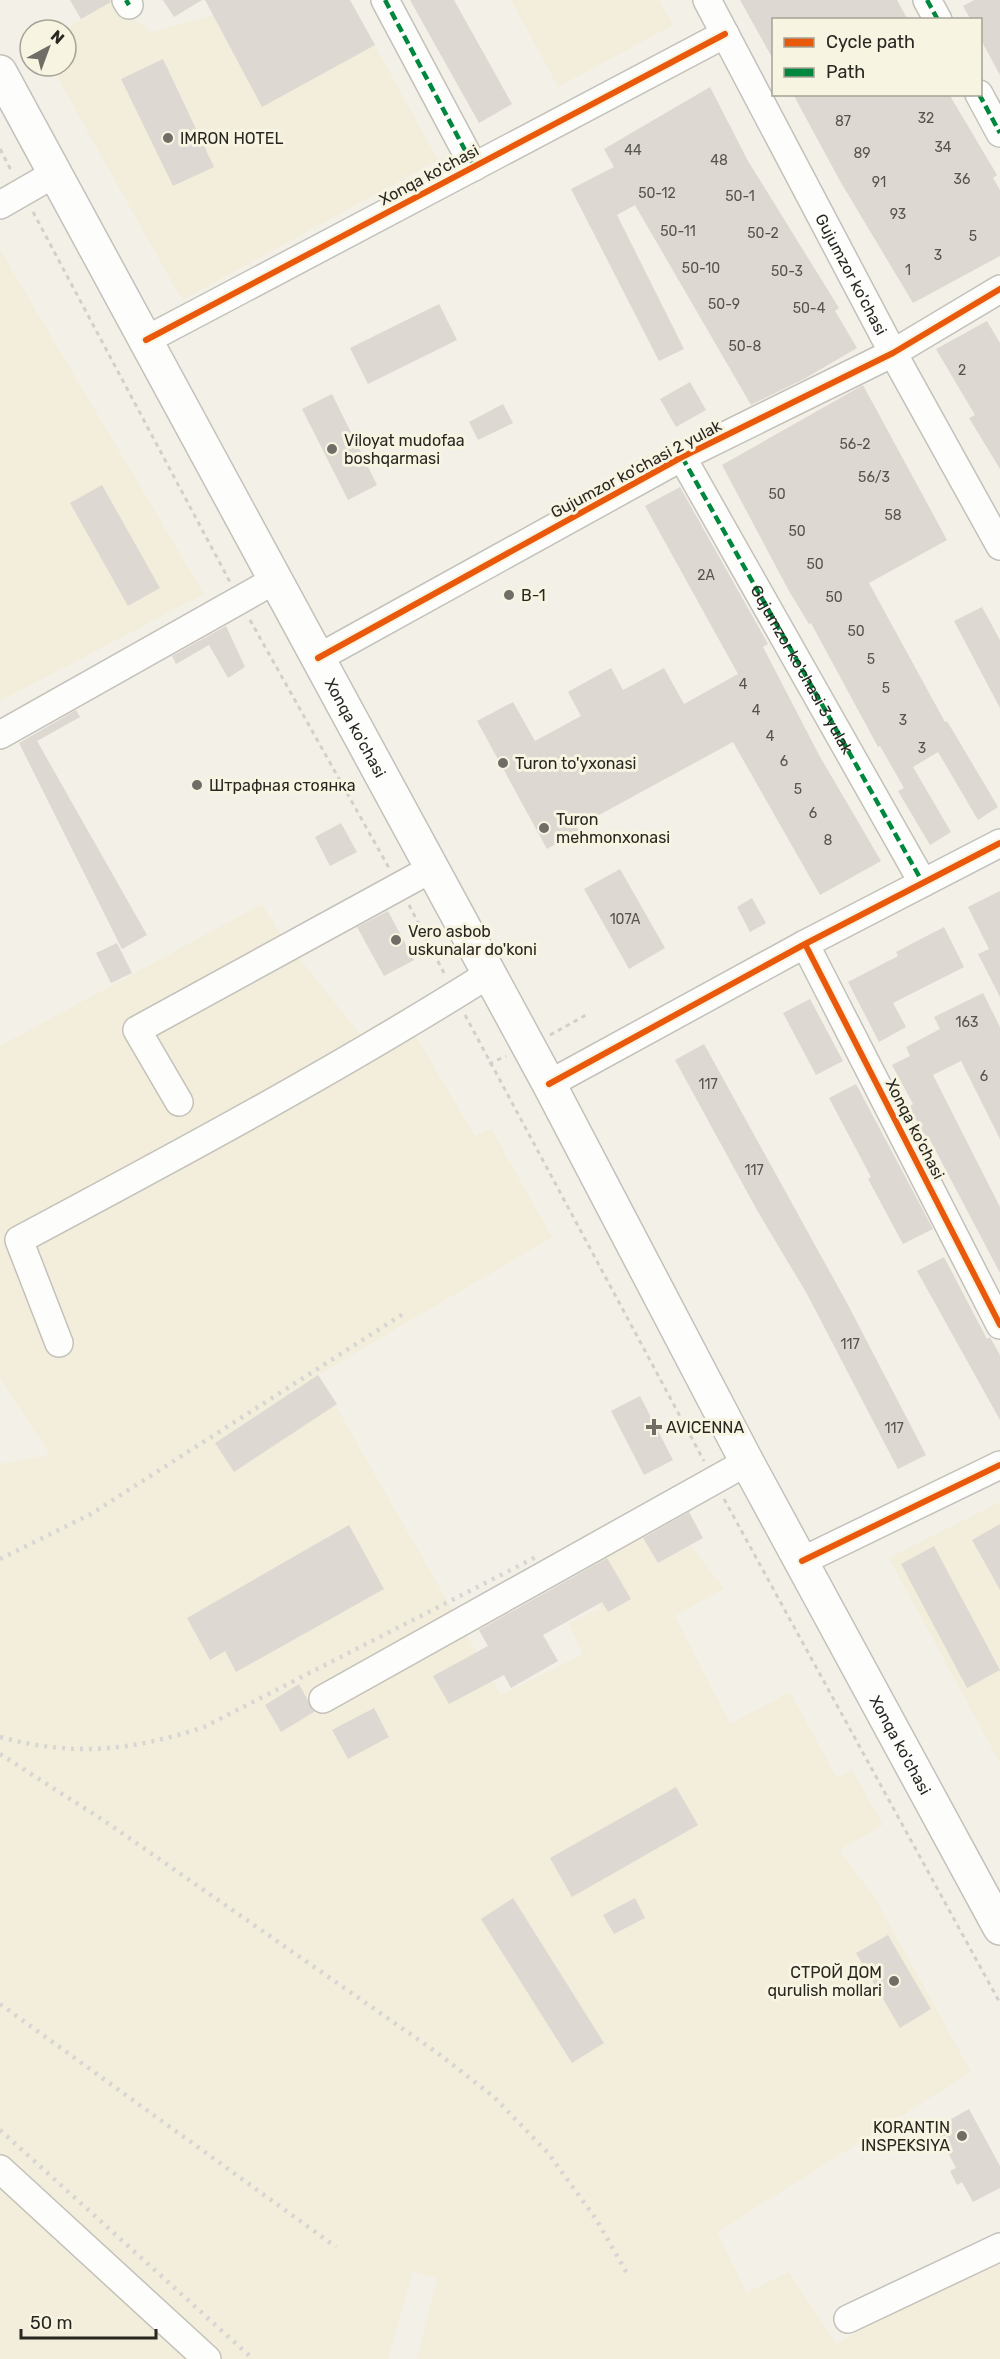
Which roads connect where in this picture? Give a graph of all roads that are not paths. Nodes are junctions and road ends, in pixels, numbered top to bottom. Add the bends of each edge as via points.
1 (385, 0) edge
2 (707, 0) edge
3 (927, 0) edge
4 (937, 18) edge
5 (725, 34) junction
6 (0, 72) edge
7 (980, 96) edge
8 (1000, 133) edge
9 (474, 166) junction
10 (54, 174) junction
11 (11, 198) edge
12 (1000, 289) edge
13 (146, 340) junction
14 (893, 353) junction
15 (682, 457) junction
16 (1000, 546) edge
17 (275, 580) junction
18 (318, 658) junction
19 (0, 735) edge
20 (1000, 843) edge
21 (431, 869) junction
22 (923, 883) junction
23 (805, 944) junction
24 (489, 974) junction
25 (549, 1084) junction
26 (179, 1102) dead end
27 (1000, 1325) edge
28 (59, 1343) dead end
29 (747, 1462) junction
30 (1000, 1465) edge
31 (802, 1561) junction
32 (323, 1699) dead end
33 (1000, 1928) edge
34 (0, 2169) edge
35 (1000, 2247) edge
36 (848, 2319) dead end
37 (207, 2359) edge

1 - 9 street, Xonqa ko'chasi
2 - 5 street, Gujumzor ko'chasi
3 - 4 street
5 - 9 street, Xonqa ko'chasi
5 - 14 street, Gujumzor ko'chasi
6 - 10 main road, Xonqa ko'chasi
7 - 8 street
9 - 13 street, Xonqa ko'chasi
10 - 11 street
10 - 13 main road, Xonqa ko'chasi
12 - 14 street, Gujumzor ko'chasi 2 yulak
13 - 17 main road, Xonqa ko'chasi
14 - 15 street, Gujumzor ko'chasi 2 yulak
14 - 16 street, Gujumzor ko'chasi
15 - 18 street, Gujumzor ko'chasi 2 yulak
15 - 22 street, Gujumzor ko'chasi 3 yulak
17 - 18 main road, Xonqa ko'chasi
17 - 19 street
18 - 21 main road, Xonqa ko'chasi
20 - 22 street
21 - 24 main road, Xonqa ko'chasi
21 - 26 street via 136,1030
22 - 23 street
23 - 25 street
23 - 27 street, Xonqa ko'chasi
24 - 25 main road, Xonqa ko'chasi
24 - 28 street via 177,1155 19,1240
25 - 29 main road, Xonqa ko'chasi
29 - 31 main road, Xonqa ko'chasi
29 - 32 street
30 - 31 street
31 - 33 main road, Xonqa ko'chasi
34 - 37 street
35 - 36 street

